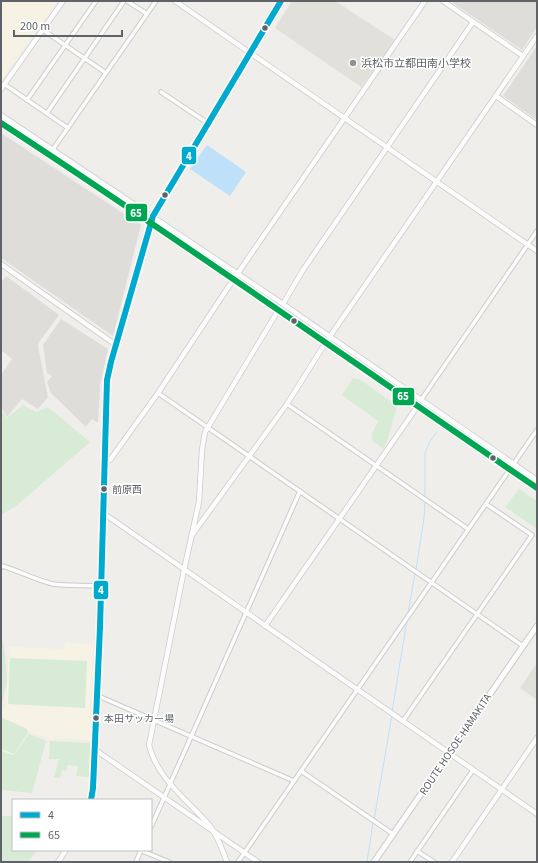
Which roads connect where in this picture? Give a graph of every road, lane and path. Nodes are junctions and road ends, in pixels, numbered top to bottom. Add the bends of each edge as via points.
1 (63, 1) edge
2 (96, 1) edge
3 (126, 1) edge
4 (156, 1) edge
5 (175, 1) edge
6 (282, 1) edge
7 (425, 1) edge
8 (443, 1) edge
9 (147, 14) junction
10 (473, 22) junction
11 (43, 30) junction
12 (537, 36) edge
13 (65, 45) junction
14 (250, 54) junction
15 (523, 56) junction
16 (85, 59) junction
17 (106, 73) junction
18 (4, 84) junction
19 (1, 89) edge
20 (161, 92) dead end
21 (496, 96) junction
22 (27, 100) junction
23 (47, 113) junction
24 (1, 115) edge
25 (344, 119) junction
26 (1, 123) edge
27 (209, 124) junction
28 (537, 125) edge
29 (68, 128) junction
30 (387, 148) junction
31 (53, 150) junction
32 (49, 155) junction
33 (436, 182) junction
34 (153, 216) junction
35 (151, 222) junction
36 (537, 231) edge
37 (527, 245) junction
38 (537, 251) edge
39 (1, 264) edge
40 (236, 276) junction
41 (283, 304) junction
42 (279, 309) junction
43 (330, 337) junction
44 (326, 342) junction
45 (116, 345) junction
46 (158, 393) junction
47 (421, 400) junction
48 (287, 404) junction
49 (417, 405) junction
50 (207, 427) junction
51 (537, 430) edge
52 (249, 456) junction
53 (104, 462) junction
54 (513, 464) junction
55 (376, 465) junction
56 (510, 470) junction
57 (537, 480) edge
58 (537, 488) edge
59 (300, 491) junction
60 (486, 504) junction
61 (103, 513) junction
62 (340, 518) junction
63 (468, 529) junction
64 (192, 535) junction
65 (1, 567) edge
66 (184, 570) junction
67 (431, 582) junction
68 (100, 586) junction
69 (245, 613) junction
70 (476, 614) junction
71 (266, 626) junction
72 (537, 626) edge
73 (523, 646) junction
74 (356, 689) junction
75 (96, 695) junction
76 (154, 719) junction
77 (403, 721) junction
78 (191, 735) junction
79 (537, 738) edge
80 (94, 749) junction
81 (449, 753) junction
82 (473, 770) junction
83 (301, 771) junction
84 (294, 782) junction
85 (169, 783) junction
86 (502, 789) junction
87 (164, 797) junction
88 (91, 799) edge
89 (537, 814) edge
90 (152, 825) edge
91 (215, 832) junction
92 (393, 834) junction
93 (65, 851) edge
94 (141, 851) edge
95 (143, 851) edge
96 (417, 851) junction
97 (244, 852) junction
98 (58, 862) edge
99 (136, 862) edge
100 (168, 862) edge
101 (227, 862) edge
102 (238, 862) edge
103 (258, 862) edge
104 (374, 862) edge
105 (410, 862) edge
106 (434, 862) edge
107 (452, 862) edge

1 - 11 street
2 - 13 street
3 - 9 street
3 - 16 street
4 - 9 street
5 - 14 street
6 - 14 street
7 - 25 street
8 - 10 street
9 - 17 street
10 - 15 street
10 - 30 street
11 - 13 street
11 - 18 street
12 - 15 street
13 - 16 street
13 - 22 street
14 - 25 street
14 - 27 street
15 - 21 street
16 - 17 street
16 - 23 street
17 - 29 street
18 - 19 street
18 - 22 street
20 - 27 street
21 - 28 street
21 - 33 street
22 - 23 street
23 - 29 street
24 - 31 street
25 - 30 street
25 - 40 street
26 - 32 street
27 - 34 street
29 - 31 street
30 - 33 street
30 - 41 street via 303,270
31 - 32 street
31 - 34 street
32 - 35 street
33 - 37 street
33 - 43 street
34 - 35 street
34 - 40 street
35 - 40 street
35 - 45 street
36 - 37 street
37 - 38 street
37 - 47 street
39 - 45 street
40 - 41 street
40 - 42 street
40 - 46 street
41 - 43 street
42 - 44 street
42 - 50 street
43 - 44 street
43 - 47 street
44 - 48 street
44 - 49 street
45 - 53 street via 107,380
46 - 50 street
46 - 53 street via 110,460
47 - 49 street
47 - 54 street
48 - 52 street
48 - 55 street
49 - 55 street
49 - 56 street
50 - 52 street
50 - 64 street via 203,438 199,502
51 - 54 street
52 - 59 street
52 - 64 street
53 - 61 street
54 - 56 street
54 - 57 street
55 - 62 street
55 - 63 street
56 - 58 street
56 - 60 street
59 - 62 street
59 - 69 street
60 - 63 street
60 - 70 street via 532,535
61 - 66 street
61 - 68 street
62 - 67 street
62 - 71 street
63 - 67 street
64 - 66 street
65 - 68 street via 11,568 54,584
66 - 69 street
66 - 76 street
67 - 70 street
67 - 74 street
68 - 75 street
69 - 71 street
69 - 78 street
70 - 73 street
70 - 77 street
71 - 74 street
72 - 73 main road, ROUTE HOSOE-HAMAKITA
73 - 81 main road, ROUTE HOSOE-HAMAKITA
74 - 77 street
74 - 83 street
75 - 76 street
75 - 80 street
76 - 78 street
76 - 85 street via 149,745 152,756
77 - 81 street
78 - 84 street
78 - 85 street
79 - 86 street
80 - 87 street
80 - 88 street
81 - 82 street
81 - 92 main road, ROUTE HOSOE-HAMAKITA
82 - 86 street
82 - 96 street
83 - 84 street
83 - 92 street
84 - 97 street
85 - 87 street
85 - 91 street
86 - 89 street
86 - 107 street
87 - 90 street
87 - 91 street
91 - 97 street
91 - 101 street
92 - 104 main road, ROUTE HOSOE-HAMAKITA
93 - 98 street
94 - 99 street
95 - 100 street
96 - 105 street
96 - 106 street
97 - 102 street
97 - 103 street

